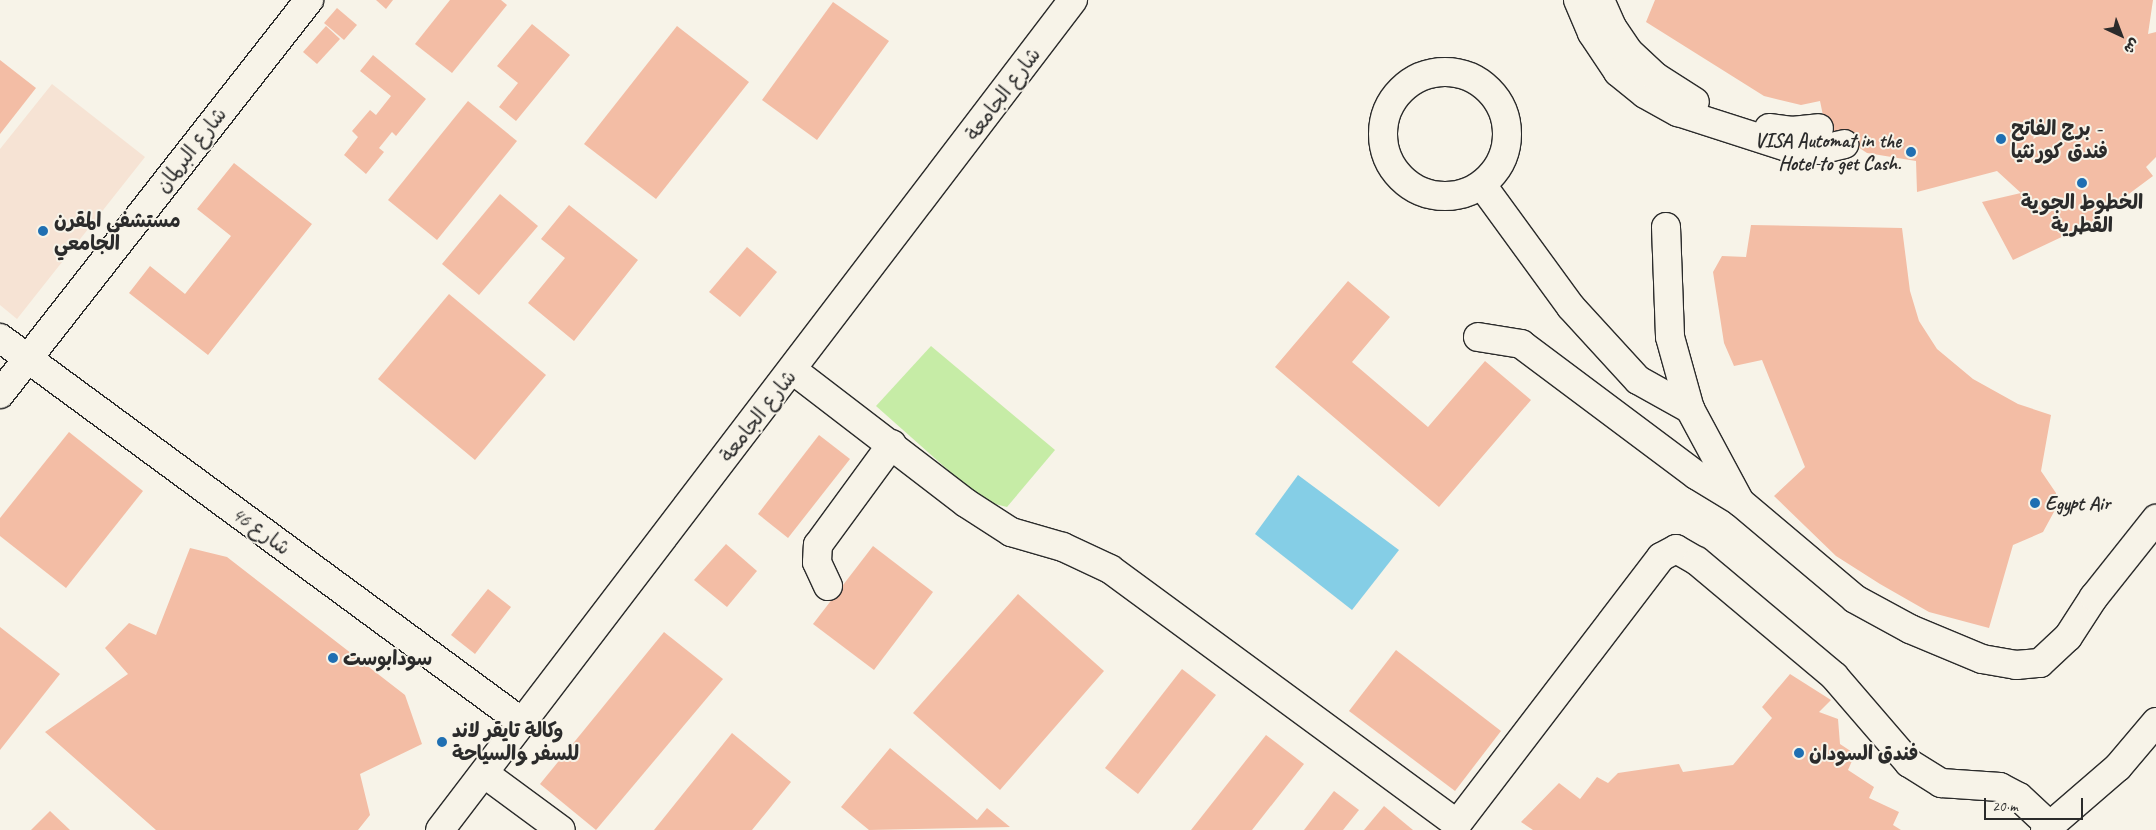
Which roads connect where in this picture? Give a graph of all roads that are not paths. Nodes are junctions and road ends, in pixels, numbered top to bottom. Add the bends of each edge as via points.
1 (309, 0) edge
2 (1073, 0) edge
3 (1578, 0) edge
4 (1600, 0) edge
5 (1819, 128) dead end
6 (1844, 144) dead end
7 (1482, 185) junction
8 (1666, 226) dead end
9 (1478, 337) dead end
10 (0, 338) edge
11 (27, 359) junction
12 (794, 371) junction
13 (0, 394) edge
14 (1690, 409) junction
15 (892, 444) junction
16 (1740, 502) junction
17 (2156, 519) edge
18 (828, 586) dead end
19 (2156, 722) edge
20 (523, 723) junction
21 (485, 774) junction
22 (2047, 828) edge
23 (440, 830) edge
24 (561, 830) edge

1 - 11 main road, شارع البرلمان
2 - 12 main road, شارع الجامعة
3 - 6 main road via 1592,33 1618,72 1645,94 1678,112 1787,147 1819,150
4 - 5 main road via 1612,27 1629,52 1656,77 1688,98 1776,130
7 - 7 main road via 1461,195 1438,197 1416,190 1398,176 1386,156 1382,133 1387,110 1399,91 1418,77 1441,71 1464,74 1484,84 1500,102 1507,123 1507,146 1498,168
7 - 14 main road via 1571,308 1638,380
8 - 14 main road via 1670,337
9 - 16 main road via 1521,344 1696,475
10 - 11 main road, شارع 46
11 - 13 main road, شارع البرلمان
11 - 20 main road, شارع 46
12 - 15 main road
12 - 20 main road, شارع الجامعة
14 - 16 main road
15 - 18 main road via 818,545 817,562
15 - 22 main road via 966,502 1011,532 1063,547 1110,568 1457,824 1661,557 1676,549 1697,561 1834,676 1909,763 1941,783 2000,787 2019,797
16 - 17 main road via 1856,599 1910,629 1982,659 2016,665 2040,663 2068,637 2094,597
19 - 22 main road via 2118,767
20 - 21 main road, شارع الجامعة
21 - 23 main road, شارع الجامعة
21 - 24 main road

